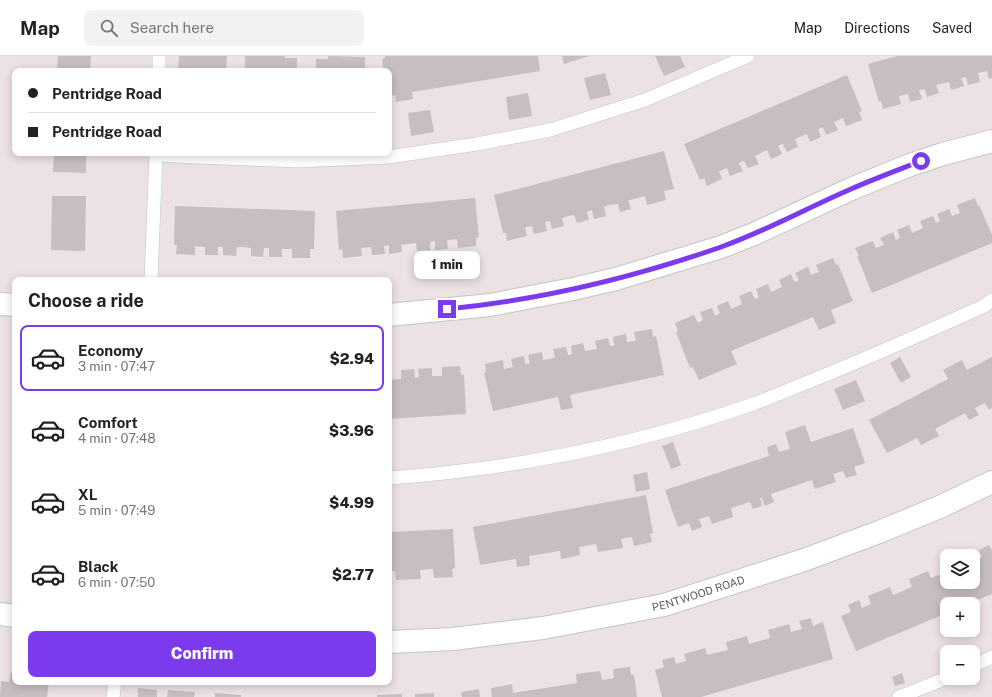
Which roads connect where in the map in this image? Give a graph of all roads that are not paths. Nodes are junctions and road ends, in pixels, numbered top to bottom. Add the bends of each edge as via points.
1 (160, 56) edge
2 (748, 56) edge
3 (159, 68) edge
4 (992, 141) edge
5 (156, 156) edge
6 (176, 156) edge
7 (151, 277) edge
8 (992, 300) edge
9 (0, 304) edge
10 (12, 305) edge
11 (392, 315) edge
12 (392, 478) edge
13 (992, 482) edge
14 (0, 614) edge
15 (12, 616) edge
16 (392, 642) edge
17 (992, 657) edge
18 (980, 663) edge
19 (940, 681) edge
20 (115, 685) edge
21 (113, 697) edge
22 (899, 697) edge

1 - 3 lane
2 - 6 lane via 630,105 550,130 477,144 388,157 298,161
4 - 11 street via 910,165 721,247 616,279 490,305
5 - 7 lane
8 - 12 lane via 984,306 826,375 754,404 678,428 608,446 536,460 445,474
9 - 10 street
13 - 16 street, PENTWOOD ROAD via 879,532 804,560 664,605 543,628 453,639
14 - 15 street
17 - 18 lane
19 - 22 lane
20 - 21 lane

